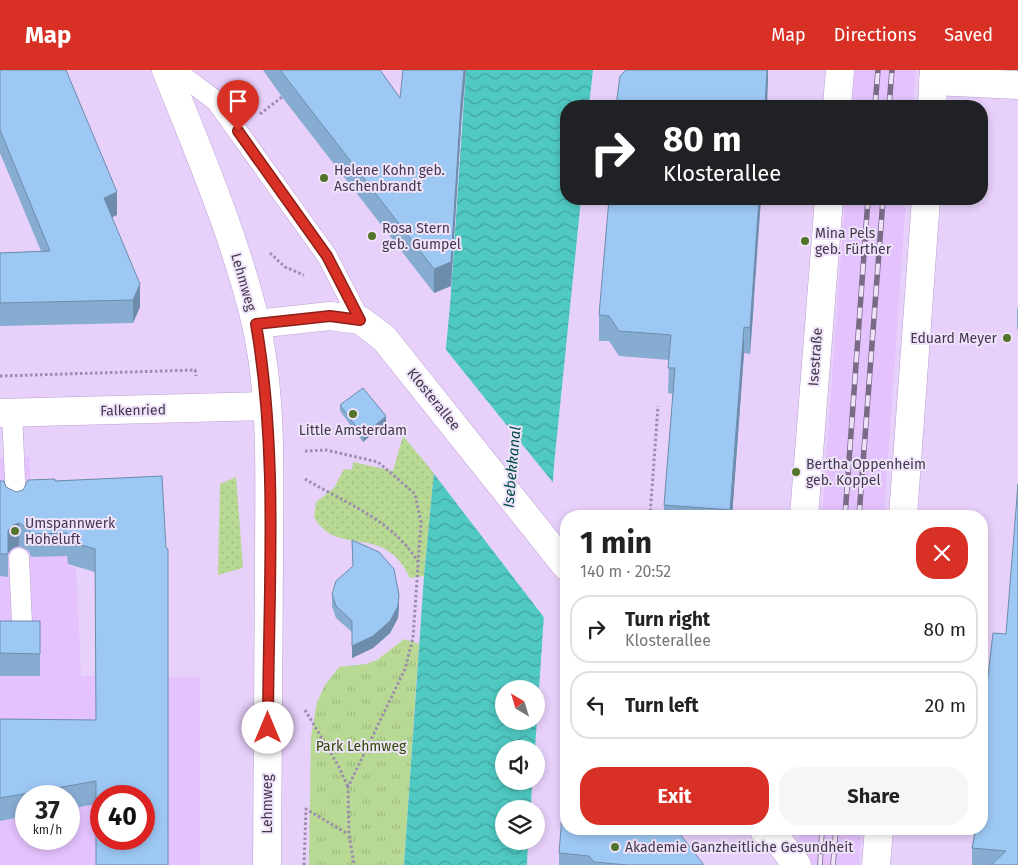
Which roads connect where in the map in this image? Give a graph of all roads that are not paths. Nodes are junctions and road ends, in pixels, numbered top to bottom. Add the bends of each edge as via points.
1 (166, 70) edge
2 (175, 70) edge
3 (840, 70) edge
4 (1018, 85) edge
5 (933, 86) edge
6 (838, 100) edge
7 (829, 205) edge
8 (926, 205) edge
9 (360, 320) junction
10 (256, 324) junction
11 (267, 406) junction
12 (6, 413) edge
13 (16, 504) edge
14 (804, 510) edge
15 (903, 510) edge
16 (19, 558) dead end
17 (560, 558) edge
18 (22, 623) edge
19 (878, 835) edge
20 (775, 839) edge
21 (266, 865) edge
22 (797, 865) edge
23 (876, 865) edge

1 - 10 street, Lehmweg via 232,240
2 - 9 lane via 216,101 327,256
3 - 6 street
4 - 5 street
7 - 14 street, Isestraße
8 - 15 street
9 - 10 street, Klosterallee via 330,316
9 - 17 street, Klosterallee via 384,338 412,370
10 - 11 street, Lehmweg
11 - 12 street, Falkenried
11 - 21 street, Lehmweg
12 - 13 lane
16 - 18 lane
19 - 23 street
20 - 22 street

